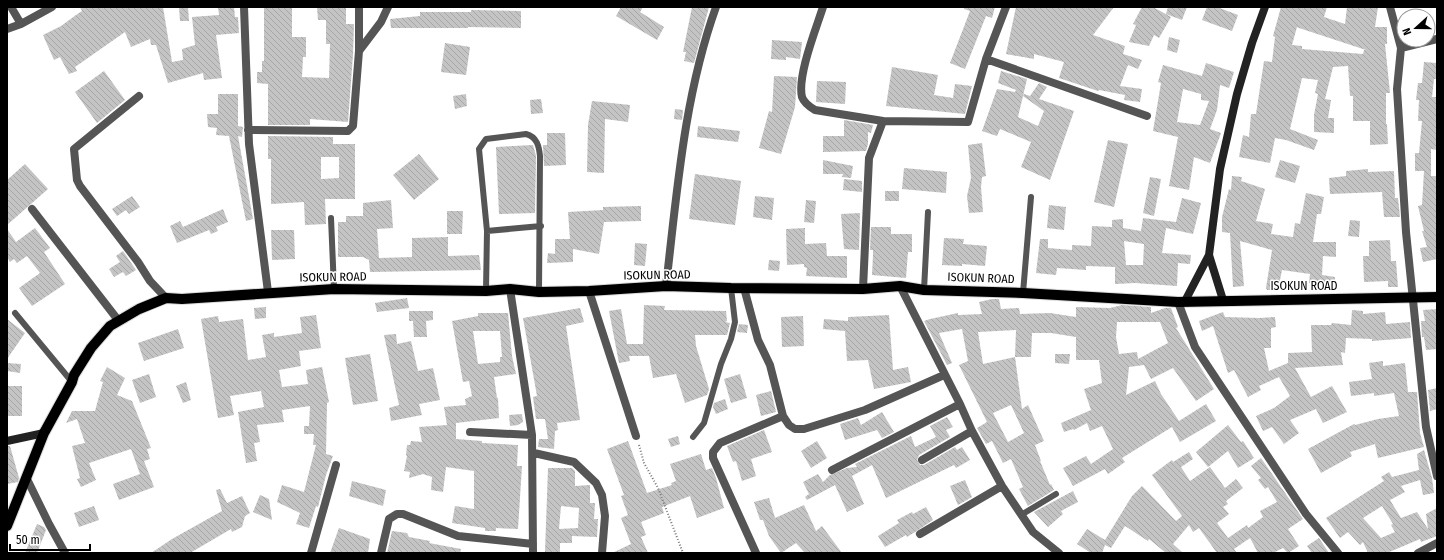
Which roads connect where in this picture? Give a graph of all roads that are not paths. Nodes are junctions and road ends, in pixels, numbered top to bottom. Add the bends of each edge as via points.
1 (11, 7) edge
2 (52, 7) edge
3 (244, 7) edge
4 (359, 7) edge
5 (388, 7) edge
6 (716, 7) edge
7 (823, 7) edge
8 (1006, 7) edge
9 (1265, 7) edge
10 (1390, 7) edge
11 (21, 24) junction
12 (7, 29) edge
13 (1396, 29) edge
14 (1401, 48) edge
15 (359, 50) junction
16 (986, 59) junction
17 (139, 96) dead end
18 (1147, 116) dead end
19 (883, 121) junction
20 (248, 130) junction
21 (1031, 197) dead end
22 (32, 209) dead end
23 (928, 212) dead end
24 (331, 218) dead end
25 (541, 226) junction
26 (487, 231) junction
27 (1208, 255) junction
28 (666, 286) junction
29 (900, 286) junction
30 (731, 288) junction
31 (744, 288) junction
32 (334, 289) junction
33 (510, 289) junction
34 (863, 289) junction
35 (924, 290) junction
36 (588, 291) junction
37 (268, 292) junction
38 (486, 292) junction
39 (539, 292) junction
40 (1023, 293) junction
41 (1437, 296) edge
42 (166, 298) junction
43 (1413, 298) junction
44 (1223, 300) junction
45 (1181, 302) junction
46 (15, 313) dead end
47 (118, 320) junction
48 (944, 375) junction
49 (72, 382) junction
50 (960, 404) junction
51 (783, 416) junction
52 (972, 431) junction
53 (470, 432) dead end
54 (44, 434) junction
55 (532, 435) junction
56 (636, 436) road end
57 (693, 437) dead end
58 (7, 441) edge
59 (534, 453) junction
60 (922, 460) dead end
61 (336, 465) dead end
62 (832, 470) dead end
63 (1437, 476) edge
64 (26, 477) junction
65 (1002, 486) junction
66 (1056, 494) dead end
67 (1021, 515) junction
68 (7, 526) edge
69 (920, 534) dead end
70 (1437, 543) edge
71 (533, 544) junction
72 (65, 553) edge
73 (311, 553) edge
74 (381, 553) edge
75 (533, 553) edge
76 (602, 553) edge
77 (756, 553) edge
78 (1059, 553) edge
79 (1338, 553) edge
80 (1418, 553) edge

1 - 11 street
2 - 11 street
3 - 20 street
4 - 15 street
5 - 15 street via 381,22
6 - 28 street via 692,94
7 - 19 street via 806,63 801,85 802,98 814,110
8 - 16 street
9 - 27 street via 1237,94 1221,163
10 - 13 street
11 - 12 street
14 - 43 street via 1397,89
15 - 20 street via 353,126 348,131
16 - 18 street
16 - 19 street via 968,122
17 - 42 street via 74,149 77,180 150,281
19 - 34 street via 869,158
20 - 37 street
21 - 40 lane
22 - 47 street
23 - 35 lane
24 - 32 lane
25 - 26 lane
25 - 26 lane via 540,156 536,141 526,134 498,136 486,139 479,149
25 - 39 lane
26 - 38 lane
27 - 44 street
27 - 45 street
28 - 30 main road, ISOKUN ROAD
28 - 36 main road, ISOKUN ROAD
29 - 34 main road, ISOKUN ROAD
29 - 35 main road, ISOKUN ROAD
29 - 48 street
30 - 31 main road, ISOKUN ROAD
30 - 57 lane via 735,322 704,423
31 - 34 main road, ISOKUN ROAD
31 - 51 street via 758,340 770,365
32 - 37 main road, ISOKUN ROAD
32 - 38 main road, ISOKUN ROAD
33 - 38 main road, ISOKUN ROAD
33 - 39 main road, ISOKUN ROAD
33 - 55 street
35 - 40 main road, ISOKUN ROAD
36 - 39 main road, ISOKUN ROAD
36 - 56 street
37 - 42 main road, ISOKUN ROAD
40 - 45 main road, ISOKUN ROAD
41 - 43 main road, ISOKUN ROAD
42 - 47 main road, ISOKUN ROAD
43 - 44 main road, ISOKUN ROAD
43 - 63 street via 1426,427
44 - 45 main road, ISOKUN ROAD
45 - 79 street via 1195,347 1306,514
46 - 49 lane
47 - 49 main road, ISOKUN ROAD via 91,348
48 - 50 street
48 - 51 street via 865,410 804,429 795,429
49 - 54 main road, ISOKUN ROAD
50 - 52 street
50 - 62 street
51 - 77 street via 720,443 713,452 713,458
52 - 60 street
52 - 65 street
53 - 55 street
54 - 58 street
54 - 64 main road, ISOKUN ROAD
55 - 59 street
59 - 71 street
59 - 76 street via 574,462 596,483 602,495 605,516
61 - 73 street
64 - 68 main road, ISOKUN ROAD
64 - 72 street
65 - 67 street
65 - 69 street
66 - 67 lane
67 - 78 street via 1033,532
70 - 80 street
71 - 74 street via 458,536 403,514 397,514 389,519
71 - 75 street

